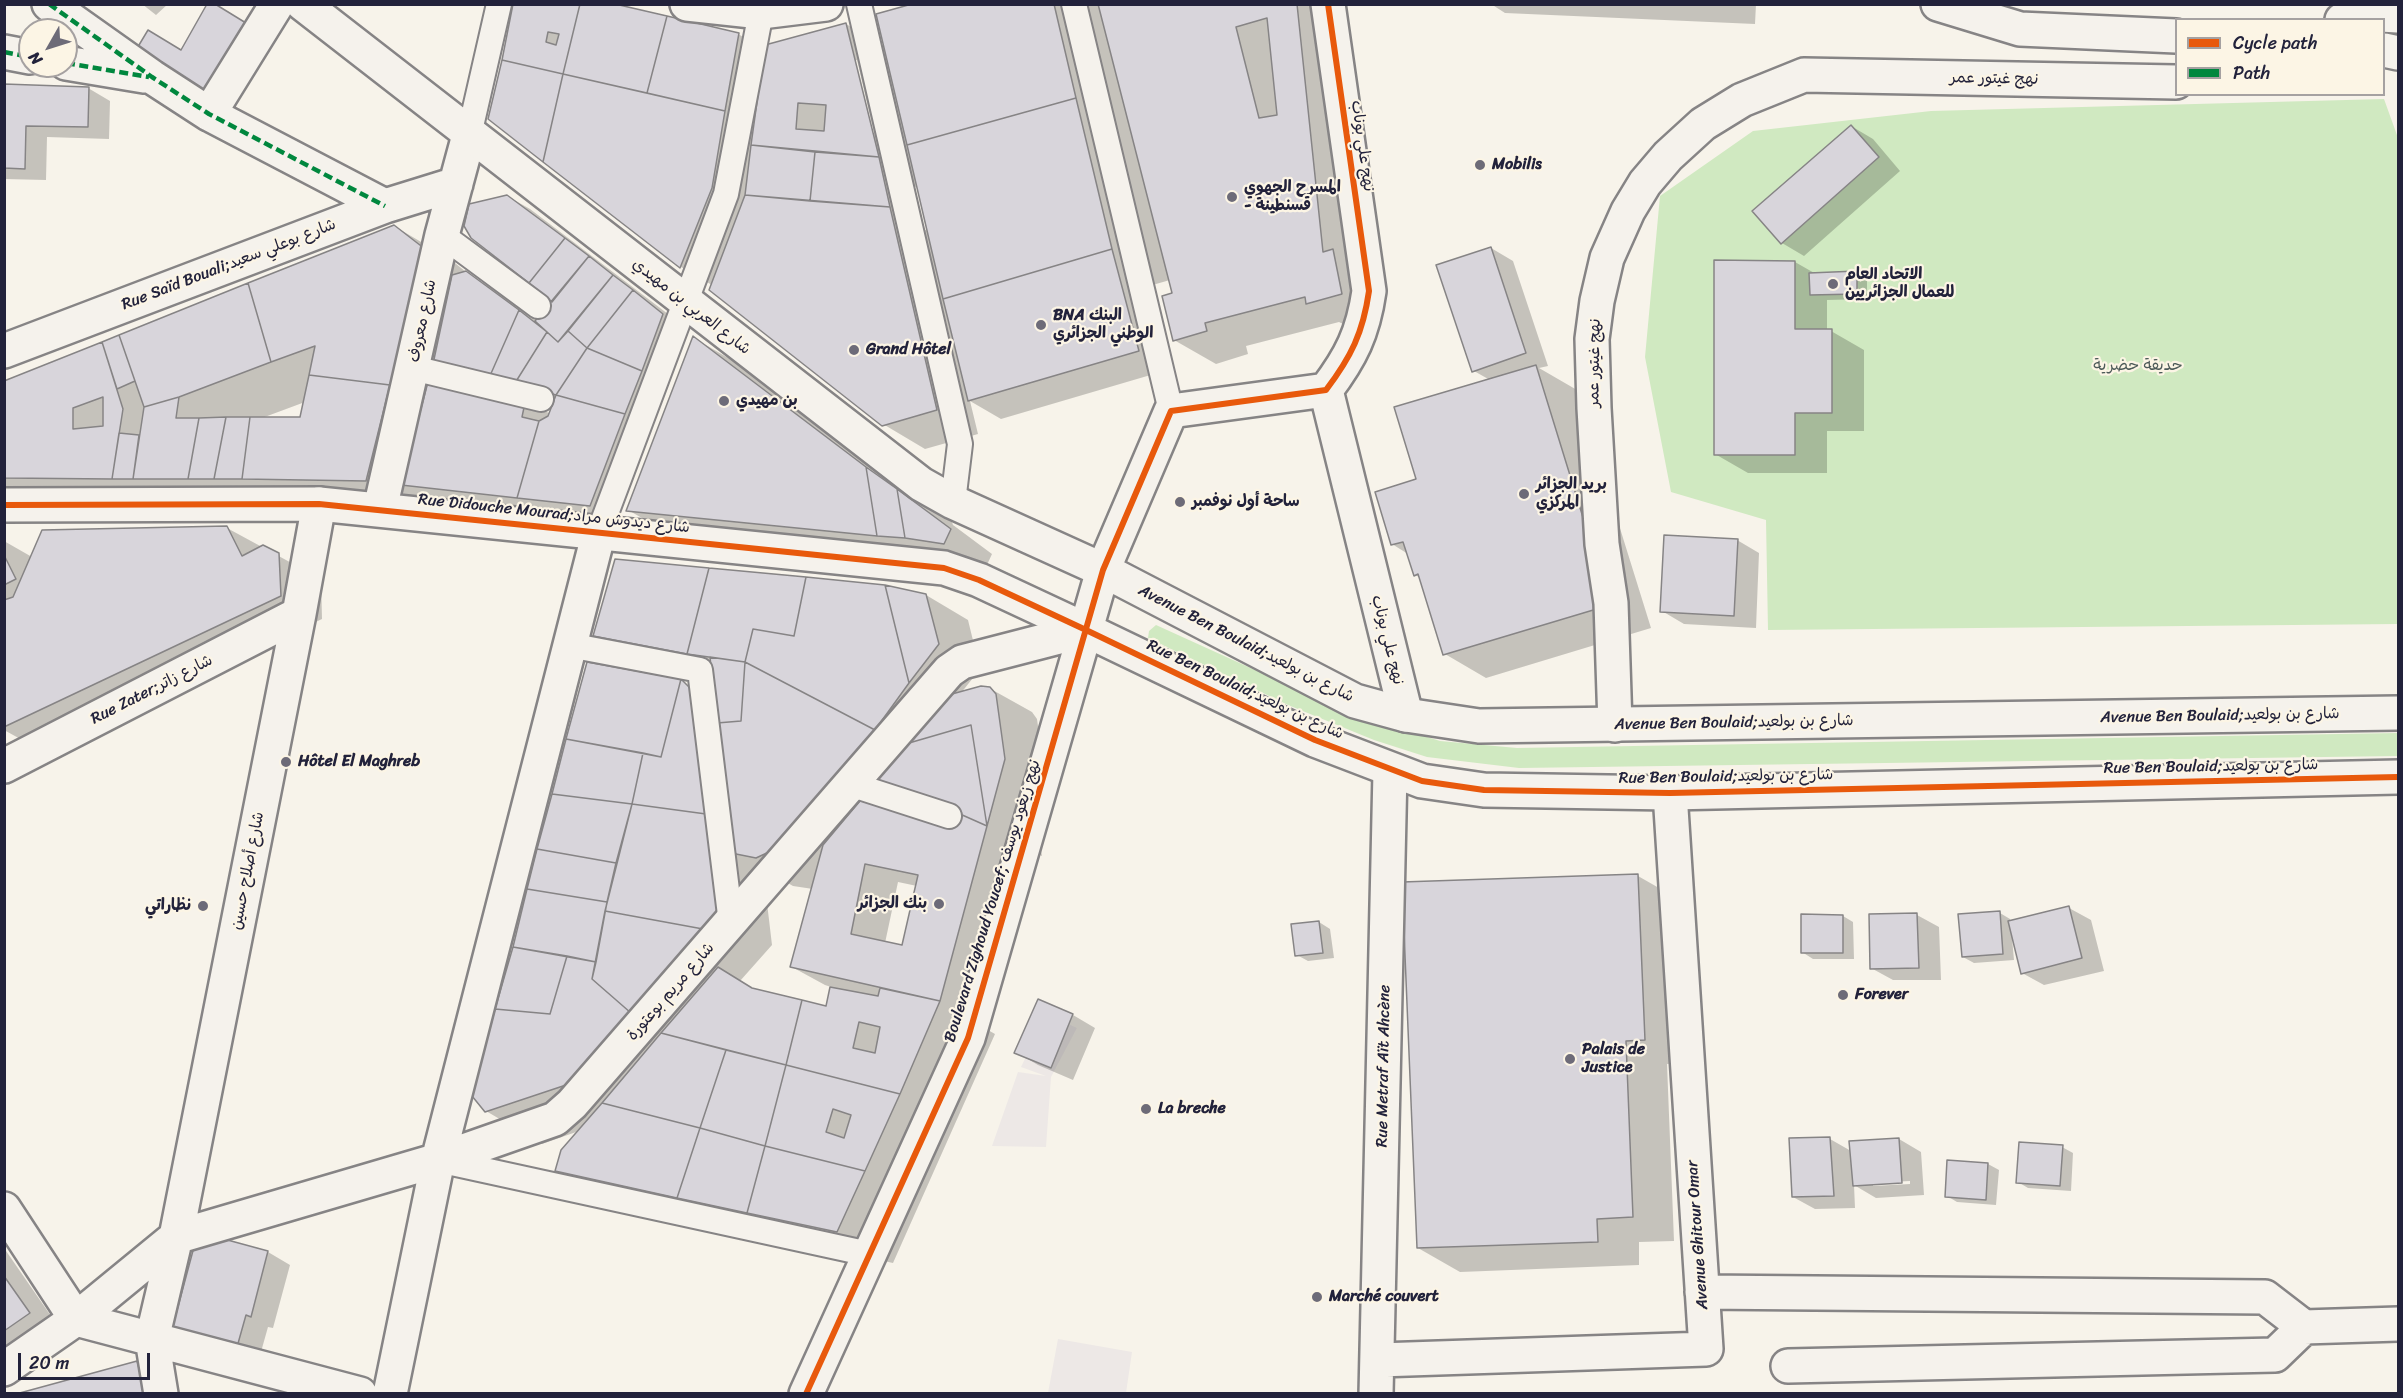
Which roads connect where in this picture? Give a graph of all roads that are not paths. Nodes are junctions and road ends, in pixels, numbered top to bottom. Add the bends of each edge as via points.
1 (49, 4) edge
2 (277, 4) edge
3 (303, 4) edge
4 (499, 4) edge
5 (687, 4) edge
6 (826, 4) edge
7 (859, 4) edge
8 (1074, 4) edge
9 (1328, 4) edge
10 (1938, 4) edge
11 (760, 12) junction
12 (2398, 16) edge
13 (2349, 18) edge
14 (2175, 36) edge
15 (78, 65) edge
16 (152, 77) junction
17 (2175, 82) edge
18 (209, 114) junction
19 (469, 135) junction
20 (456, 183) junction
21 (385, 206) junction
22 (442, 235) junction
23 (685, 302) junction
24 (538, 306) dead end
25 (4, 351) edge
26 (413, 368) junction
27 (1326, 390) junction
28 (541, 399) dead end
29 (1171, 411) junction
30 (953, 502) junction
31 (4, 504) edge
32 (319, 504) junction
33 (380, 509) junction
34 (599, 532) junction
35 (1103, 570) junction
36 (299, 614) junction
37 (1086, 630) junction
38 (569, 645) junction
39 (2398, 713) edge
40 (1406, 716) junction
41 (1615, 725) junction
42 (4, 766) edge
43 (1390, 771) junction
44 (2398, 777) edge
45 (850, 784) junction
46 (1670, 793) junction
47 (949, 816) dead end
48 (732, 923) junction
49 (438, 1160) junction
50 (4, 1209) edge
51 (176, 1237) junction
52 (869, 1254) junction
53 (1702, 1292) junction
54 (76, 1319) junction
55 (2398, 1324) edge
56 (2304, 1327) junction
57 (152, 1339) junction
58 (1378, 1360) junction
59 (1788, 1366) dead end
60 (4, 1369) edge
61 (160, 1394) edge
62 (360, 1394) edge
63 (390, 1394) edge
64 (806, 1394) edge
65 (1376, 1394) edge

1 - 16 street
2 - 18 street
3 - 19 street, شارع العربي بن مهيدي
4 - 19 lane
5 - 11 street
6 - 11 street
7 - 30 lane via 960,444
8 - 29 lane
9 - 27 street, نهج علي بوناب via 1369,291 1365,321 1355,346
10 - 14 street via 2020,29
11 - 23 lane via 726,194
12 - 13 street via 2364,14
15 - 16 street
16 - 18 street
17 - 41 street, نهج غيتور عمر via 1804,75 1742,100 1703,124 1668,156 1628,211 1607,258 1592,339 1602,544 1611,603
18 - 21 street
19 - 20 street, شارع معروف
19 - 23 street, شارع العربي بن مهيدي
20 - 21 street, Rue Saïd Bouali;شارع بوعلي سعيد
20 - 22 street, شارع معروف
21 - 25 street, Rue Saïd Bouali;شارع بوعلي سعيد
22 - 24 lane
22 - 26 street, شارع معروف
23 - 30 street, شارع العربي بن مهيدي via 921,484
23 - 34 lane
26 - 28 lane
26 - 33 street, شارع معروف
27 - 29 street
27 - 40 street, نهج علي بوناب
29 - 35 street, Boulevard Zighoud Youcef; نهج زيغود يوسف
30 - 35 street, شارع العربي بن مهيدي
31 - 32 street, Rue Didouche Mourad;شارع ديدوش مراد
32 - 33 street, Rue Didouche Mourad;شارع ديدوش مراد
32 - 36 street, شارع أصلاح حسين
33 - 34 street, Rue Didouche Mourad;شارع ديدوش مراد
34 - 37 street, Rue Didouche Mourad;شارع ديدوش مراد via 945,568
34 - 38 street
35 - 37 street, Boulevard Zighoud Youcef; نهج زيغود يوسف
35 - 40 street, Avenue Ben Boulaid;شارع بن بولعيد via 1355,701
36 - 42 street, Rue Zater;شارع زاتر
36 - 51 street, شارع أصلاح حسين
37 - 43 street, Rue Ben Boulaid;شارع بن بولعيد via 1315,740
37 - 45 street, شارع مريم بوعتورة via 962,662 931,689
37 - 52 street, Boulevard Zighoud Youcef; نهج زيغود يوسف via 968,1038
38 - 48 lane via 700,670
38 - 49 street
39 - 41 street, Avenue Ben Boulaid;شارع بن بولعيد
40 - 41 street, Avenue Ben Boulaid;شارع بن بولعيد via 1479,726
43 - 46 street, Rue Ben Boulaid;شارع بن بولعيد via 1422,782 1485,790
43 - 58 street, Rue Metraf Aït Ahcène
44 - 46 street, Rue Ben Boulaid;شارع بن بولعيد
45 - 47 lane
45 - 48 street, شارع مريم بوعتورة
46 - 53 street, Avenue Ghitour Omar
48 - 49 street, شارع مريم بوعتورة via 555,1119
49 - 51 street, شارع مريم بوعتورة
49 - 52 lane
49 - 63 street
50 - 54 street
51 - 54 street
51 - 57 street, شارع أصلاح حسين
52 - 64 street, Boulevard Zighoud Youcef; نهج زيغود يوسف
53 - 56 street via 2265,1297
53 - 58 street, Avenue Ghitour Omar via 1706,1349
54 - 57 street
54 - 60 street
55 - 56 street
56 - 59 street via 2275,1355
57 - 61 street
57 - 62 street
58 - 65 street, Rue Metraf Aït Ahcène

